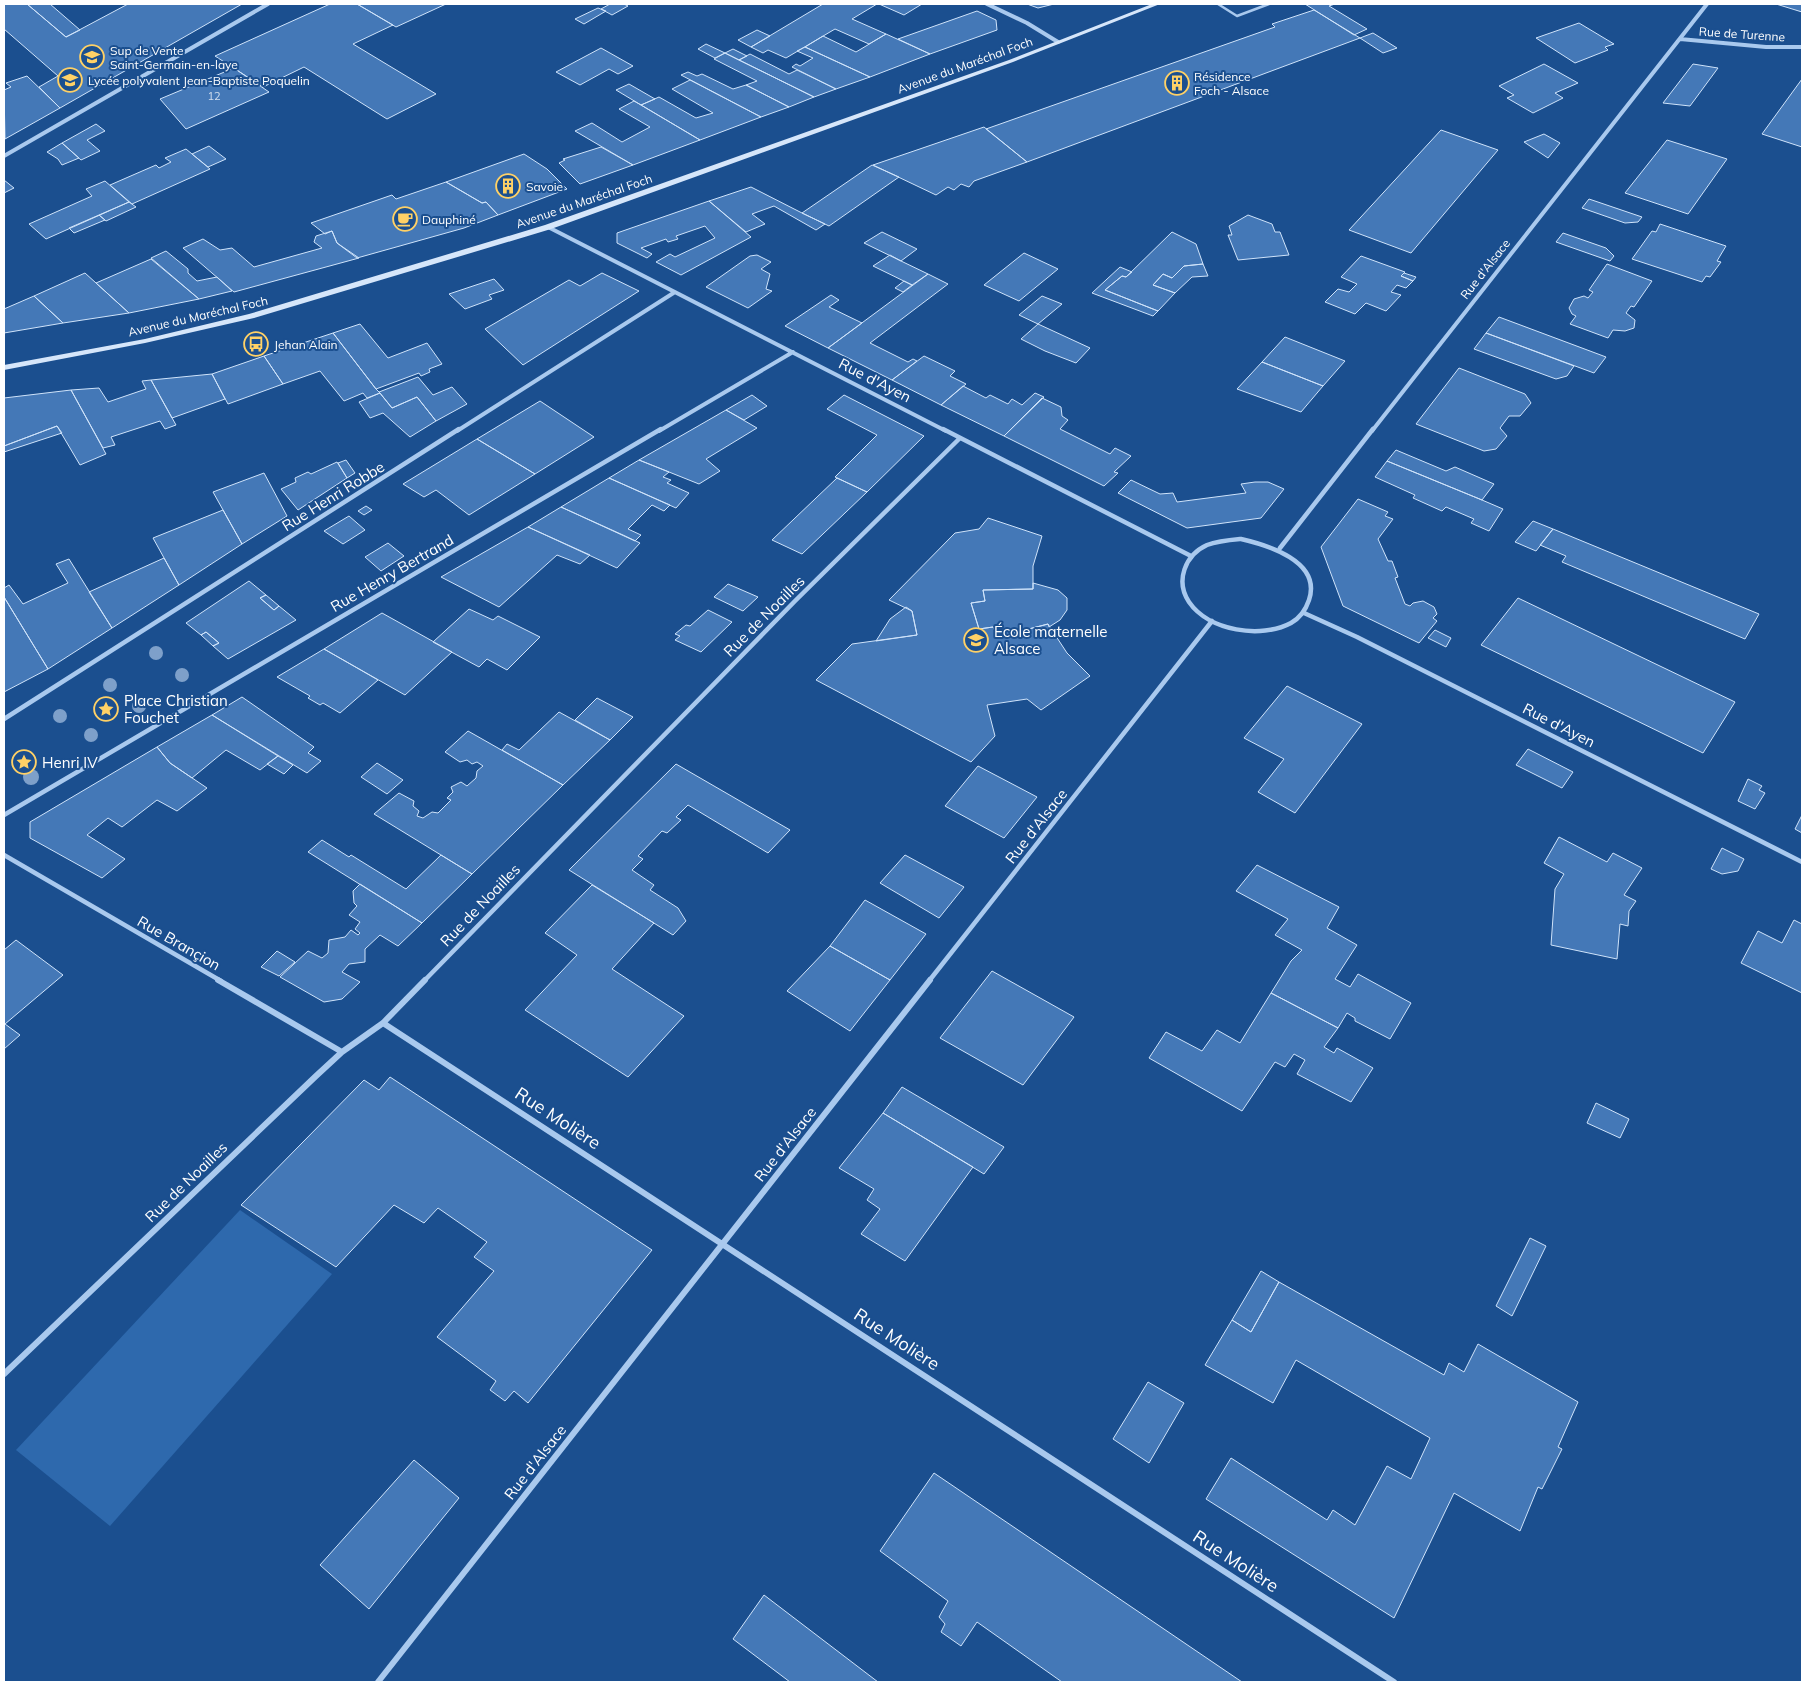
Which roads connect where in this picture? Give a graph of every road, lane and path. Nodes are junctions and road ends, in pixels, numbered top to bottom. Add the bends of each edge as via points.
1 (268, 4) edge
2 (987, 4) edge
3 (1157, 4) edge
4 (1218, 4) edge
5 (1269, 4) edge
6 (1707, 4) edge
7 (1680, 39) junction
8 (1058, 42) junction
9 (1802, 47) edge
10 (4, 156) edge
11 (548, 227) junction
12 (675, 292) junction
13 (793, 352) junction
14 (4, 368) edge
15 (960, 438) junction
16 (1280, 548) junction
17 (1191, 556) junction
18 (1304, 613) junction
19 (1212, 621) junction
20 (4, 719) edge
21 (4, 816) edge
22 (4, 855) edge
23 (1802, 862) edge
24 (382, 1023) junction
25 (342, 1052) junction
26 (724, 1244) junction
27 (4, 1374) edge
28 (378, 1682) edge
29 (1394, 1682) edge

1 - 10 street
2 - 8 street
3 - 8 main road, Avenue du Maréchal Foch
4 - 5 lane via 1237,16
6 - 7 street, Rue d'Alsace
7 - 9 street, Rue de Turenne
7 - 16 street, Rue d'Alsace
8 - 11 main road, Avenue du Maréchal Foch via 1011,62
11 - 12 street, Rue d'Ayen
11 - 14 main road, Avenue du Maréchal Foch via 251,316 145,341
12 - 13 street, Rue d'Ayen
12 - 20 street, Rue Henri Robbe
13 - 15 street, Rue d'Ayen
13 - 21 street, Rue Henry Bertrand
15 - 17 street, Rue d'Ayen
15 - 24 street, Rue de Noailles via 795,601
16 - 17 street via 1261,541 1222,540
16 - 18 street via 1295,558 1312,585 1311,600
17 - 19 street via 1183,568 1181,582 1186,597
18 - 19 street via 1290,623 1252,632
18 - 23 street, Rue d'Ayen via 1358,637
19 - 26 street, Rue d'Alsace
22 - 25 street, Rue Brançion
24 - 25 street, Rue de Noailles
24 - 26 street, Rue Molière
25 - 27 street, Rue de Noailles
26 - 28 street, Rue d'Alsace
26 - 29 street, Rue Molière

